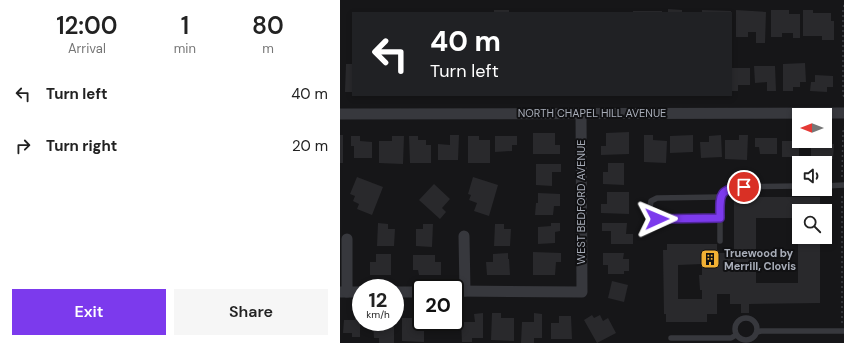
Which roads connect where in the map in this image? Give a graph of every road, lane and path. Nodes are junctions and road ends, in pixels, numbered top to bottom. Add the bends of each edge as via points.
1 (844, 5) edge
2 (844, 98) edge
3 (581, 113) junction
4 (340, 114) edge
5 (844, 114) edge
6 (844, 127) edge
7 (843, 185) edge
8 (792, 186) edge
9 (832, 186) edge
10 (720, 197) junction
11 (720, 218) junction
12 (464, 236) dead end
13 (347, 239) dead end
14 (720, 241) dead end
15 (461, 279) edge
16 (464, 291) edge
17 (343, 292) edge
18 (843, 331) edge
19 (757, 332) junction
20 (736, 335) junction
21 (671, 338) dead end

1 - 2 path
3 - 4 street, NORTH CHAPEL HILL AVENUE
3 - 5 street, NORTH CHAPEL HILL AVENUE
3 - 16 street, WEST BEDFORD AVENUE via 582,292
6 - 7 path
7 - 9 lane
7 - 18 path
8 - 10 lane via 736,187 730,188
10 - 11 lane
10 - 11 lane via 657,198 651,201 650,206 650,212 657,219
11 - 14 lane
12 - 15 street
13 - 17 street
18 - 19 lane
19 - 20 lane via 746,340
19 - 20 lane via 755,322 745,318 736,324
20 - 21 lane via 731,338

